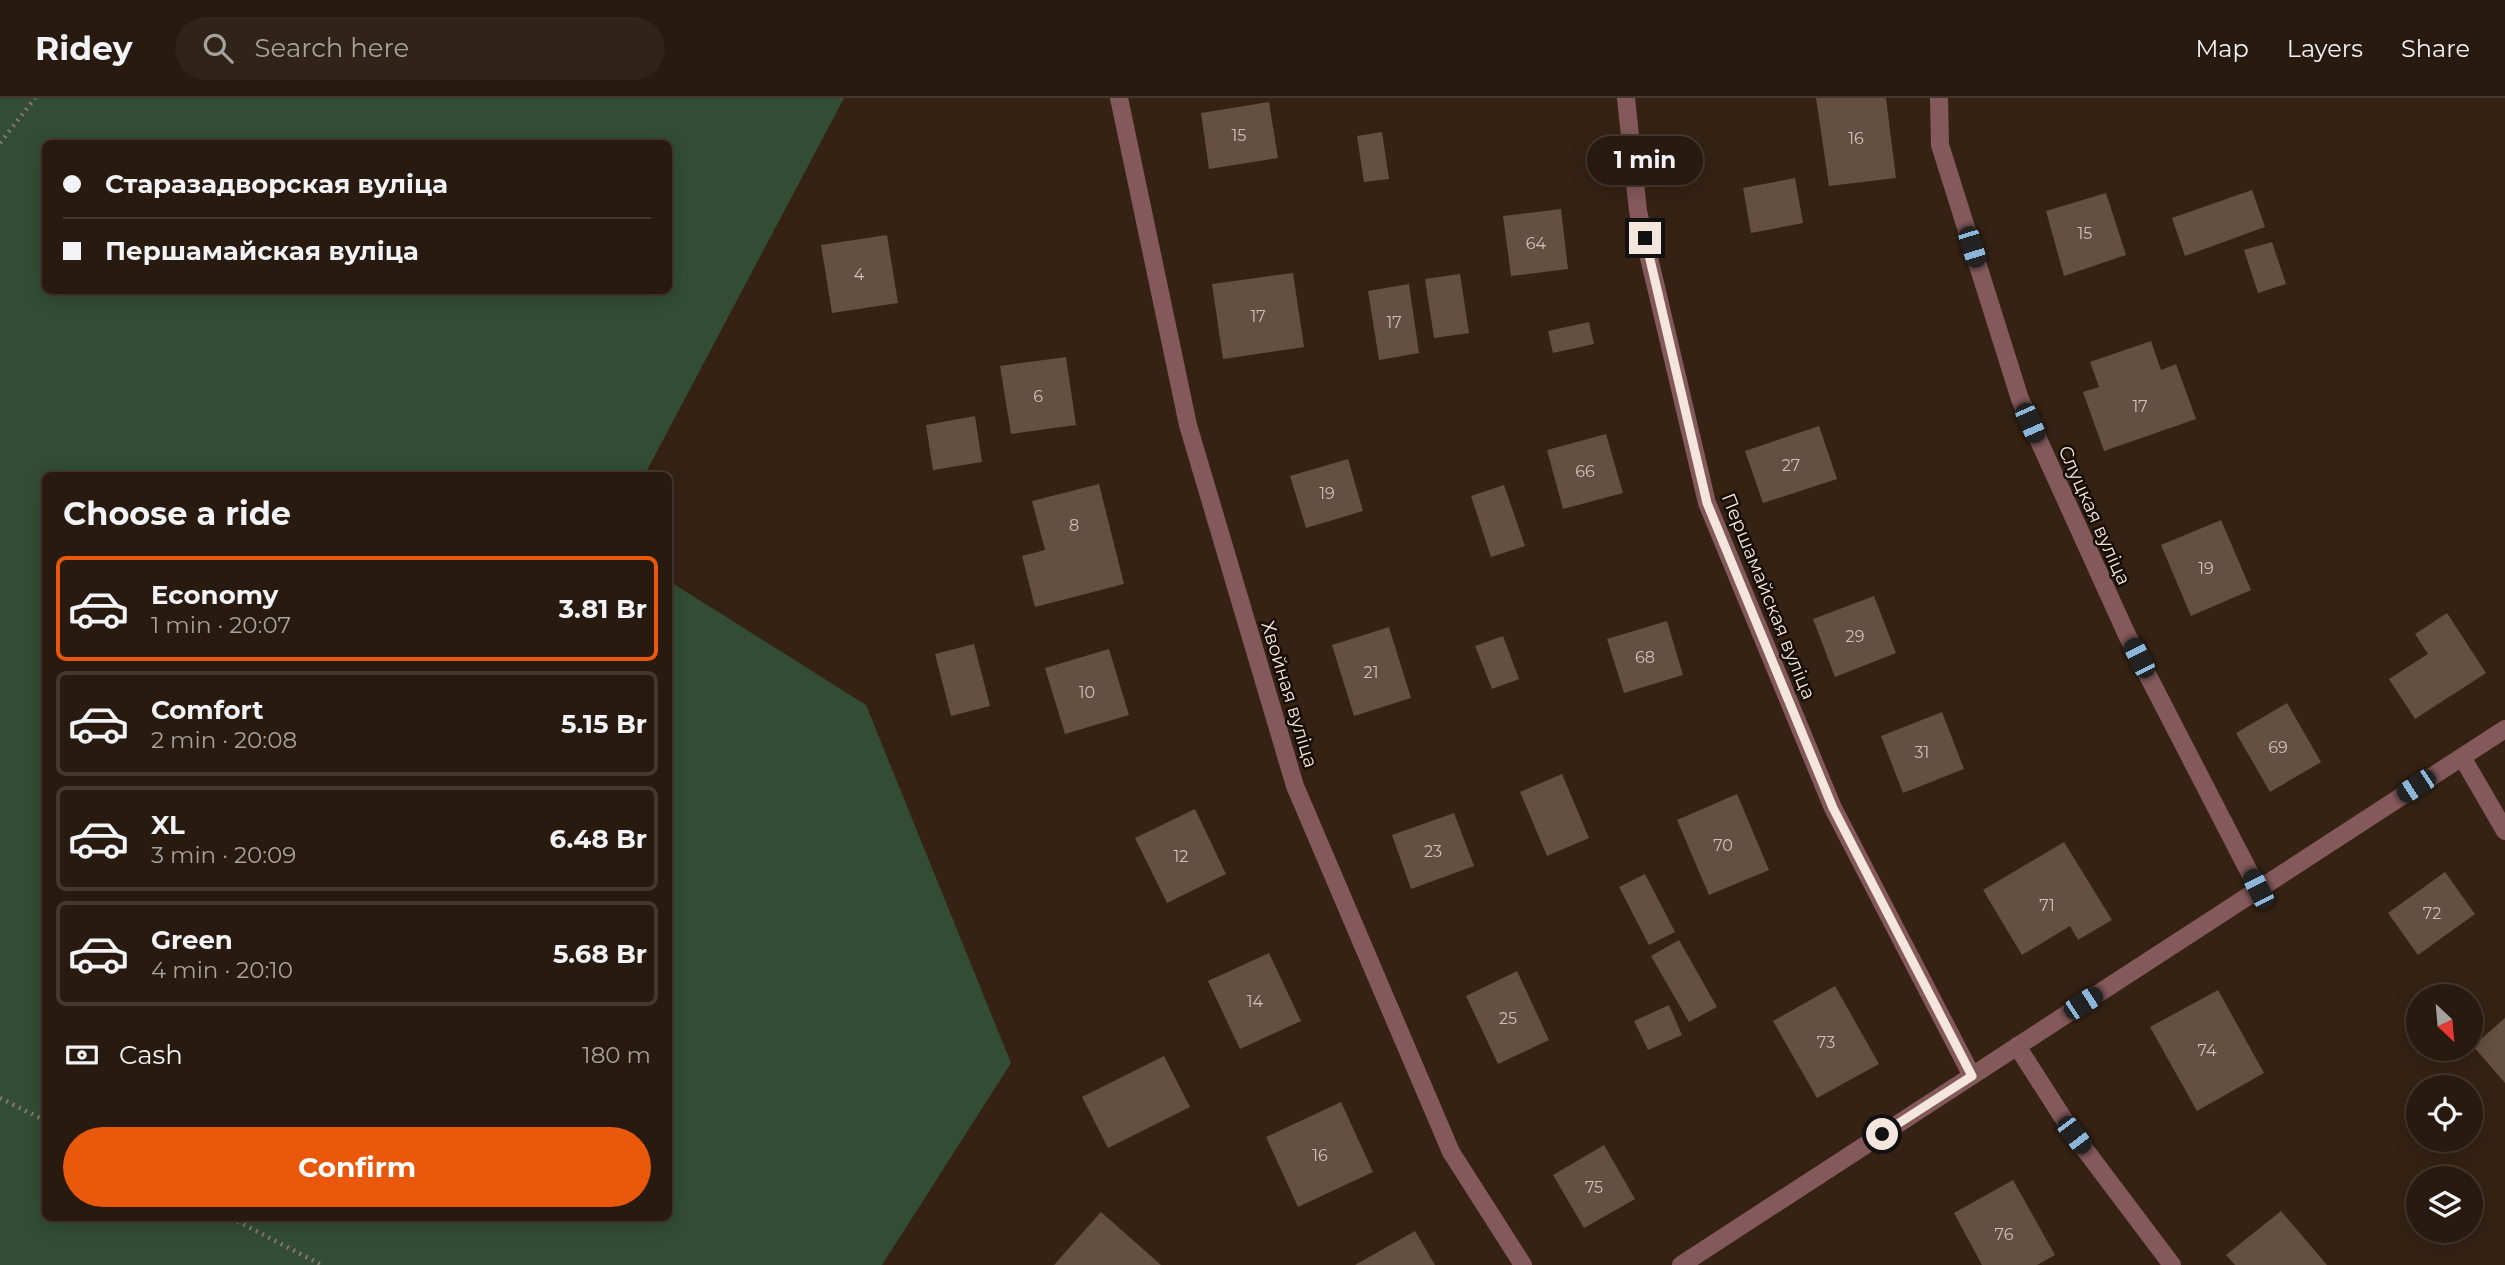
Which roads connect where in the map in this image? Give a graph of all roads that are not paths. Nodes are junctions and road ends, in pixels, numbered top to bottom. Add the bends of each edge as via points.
1 (1119, 98) edge
2 (1626, 98) edge
3 (1939, 98) edge
4 (2505, 729) edge
5 (2462, 757) junction
6 (2505, 831) edge
7 (2258, 889) junction
8 (2017, 1046) junction
9 (1972, 1076) junction
10 (1523, 1265) edge
11 (1681, 1265) edge
12 (2172, 1265) edge

1 - 10 street, Хвойная вуліца via 1188,425 1295,786 1451,1152
2 - 9 street, Першамайская вуліца via 1638,211 1707,503 1833,808
3 - 7 street, Слуцкая вуліца via 1940,145 2020,399 2127,635
4 - 5 street
5 - 6 street
5 - 7 street
7 - 8 street
8 - 9 street
8 - 12 street via 2074,1135
9 - 11 street

